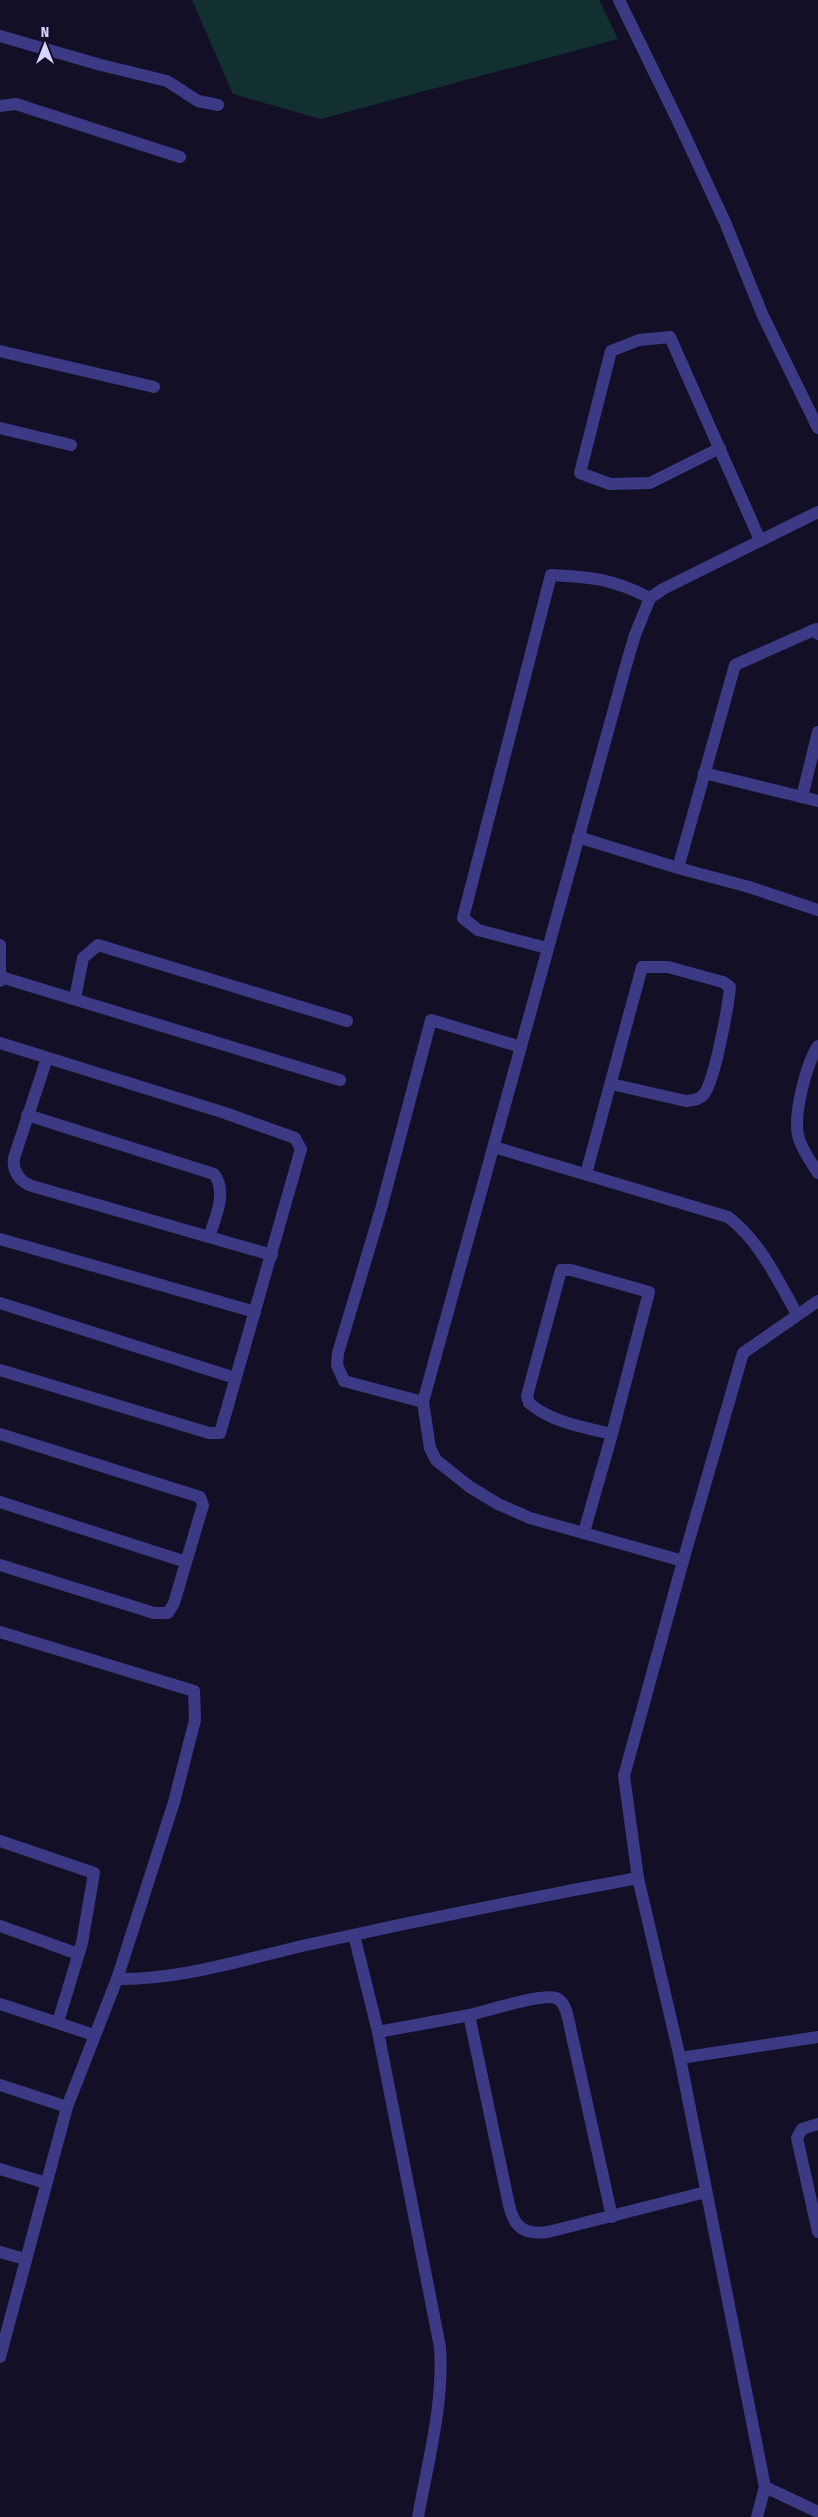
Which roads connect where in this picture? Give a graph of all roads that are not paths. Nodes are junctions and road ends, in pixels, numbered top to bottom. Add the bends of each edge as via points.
1 (619, 0) edge
2 (0, 36) edge
3 (218, 105) dead end
4 (0, 106) edge
5 (180, 157) dead end
6 (0, 351) edge
7 (154, 387) dead end
8 (0, 428) edge
9 (818, 428) edge
10 (71, 445) dead end
11 (720, 448) junction
12 (818, 512) edge
13 (760, 540) junction
14 (650, 598) junction
15 (818, 634) edge
16 (818, 732) edge
17 (704, 773) junction
18 (802, 797) junction
19 (818, 801) edge
20 (578, 837) junction
21 (678, 868) junction
22 (818, 910) edge
23 (0, 945) edge
24 (547, 948) junction
25 (1, 979) edge
26 (75, 998) junction
27 (347, 1021) dead end
28 (0, 1042) edge
29 (818, 1046) edge
30 (520, 1047) junction
31 (47, 1058) junction
32 (340, 1080) dead end
33 (611, 1084) junction
34 (27, 1115) junction
35 (494, 1147) junction
36 (818, 1173) edge
37 (586, 1174) junction
38 (209, 1238) junction
39 (0, 1239) edge
40 (272, 1255) junction
41 (818, 1301) edge
42 (0, 1303) edge
43 (255, 1312) junction
44 (797, 1314) junction
45 (0, 1370) edge
46 (235, 1378) junction
47 (423, 1402) junction
48 (0, 1434) edge
49 (612, 1434) junction
50 (0, 1502) edge
51 (584, 1532) junction
52 (683, 1561) junction
53 (186, 1562) junction
54 (0, 1565) edge
55 (0, 1632) edge
56 (0, 1841) edge
57 (638, 1878) junction
58 (0, 1926) edge
59 (354, 1934) junction
60 (78, 1954) junction
61 (118, 1979) junction
62 (0, 2004) edge
63 (470, 2015) junction
64 (58, 2022) junction
65 (378, 2032) junction
66 (94, 2035) junction
67 (818, 2037) edge
68 (680, 2058) junction
69 (0, 2085) edge
70 (67, 2107) junction
71 (818, 2124) edge
72 (0, 2169) edge
73 (46, 2183) junction
74 (706, 2192) junction
75 (612, 2217) junction
76 (818, 2232) edge
77 (0, 2252) edge
78 (25, 2259) junction
79 (0, 2357) edge
80 (766, 2487) junction
81 (818, 2512) edge
82 (418, 2517) edge
83 (757, 2517) edge

1 - 9 street via 725,222 763,316
2 - 3 street via 166,81 198,101
4 - 5 street via 16,104
6 - 7 street
8 - 10 street
11 - 11 street via 670,337 639,340 611,351 580,473 610,484 650,483
11 - 13 street
12 - 13 street
13 - 14 street
14 - 20 street via 632,644
14 - 24 street via 594,577 551,575 462,918 478,930
15 - 17 street via 816,629 735,665
16 - 18 street
17 - 18 street
17 - 21 street
18 - 19 street
20 - 21 street
20 - 24 street
21 - 22 street
23 - 25 street
24 - 30 street
25 - 26 street
26 - 27 street via 83,958 98,945
26 - 32 street
28 - 31 street
29 - 36 street via 810,1063 796,1125 799,1140
30 - 35 street
30 - 47 street via 431,1020 338,1353 337,1365 344,1381
31 - 34 street
31 - 40 street via 295,1138 301,1149
33 - 33 street via 642,967 668,967 723,982 730,987 712,1075 705,1093 698,1100 686,1101
33 - 37 street
34 - 38 street via 214,1174 221,1193
34 - 38 street via 13,1164 25,1184
35 - 37 street
35 - 47 street
37 - 44 street via 728,1217 739,1225 761,1254
38 - 40 street
39 - 43 street
40 - 43 street
41 - 44 street
42 - 46 street
43 - 46 street
44 - 52 street via 743,1353
45 - 46 street via 214,1433 222,1430
47 - 51 street via 430,1448 436,1460 452,1474 498,1504
48 - 53 street via 200,1497 203,1505
49 - 49 street via 648,1292 563,1269 558,1277 527,1396 529,1404 563,1422
49 - 51 street
50 - 53 street
51 - 52 street
52 - 57 street via 624,1776
53 - 54 street via 172,1610 168,1613
55 - 61 street via 194,1691 195,1720 174,1802
56 - 60 street via 94,1872
57 - 59 street
57 - 68 street
58 - 60 street
59 - 61 street via 187,1972
59 - 65 street
60 - 64 street
61 - 66 street
62 - 64 street
63 - 65 street
63 - 75 street via 514,2222 524,2232 537,2233
63 - 75 street via 543,1997 561,2001 572,2036
64 - 66 street
65 - 82 street via 440,2347 442,2372 438,2404
66 - 70 street
67 - 68 street
68 - 74 street
69 - 70 street
70 - 73 street
71 - 76 street via 802,2129 797,2138
72 - 73 street
73 - 78 street
74 - 75 street
74 - 80 street
77 - 78 street
78 - 79 street
80 - 81 street
80 - 83 street

